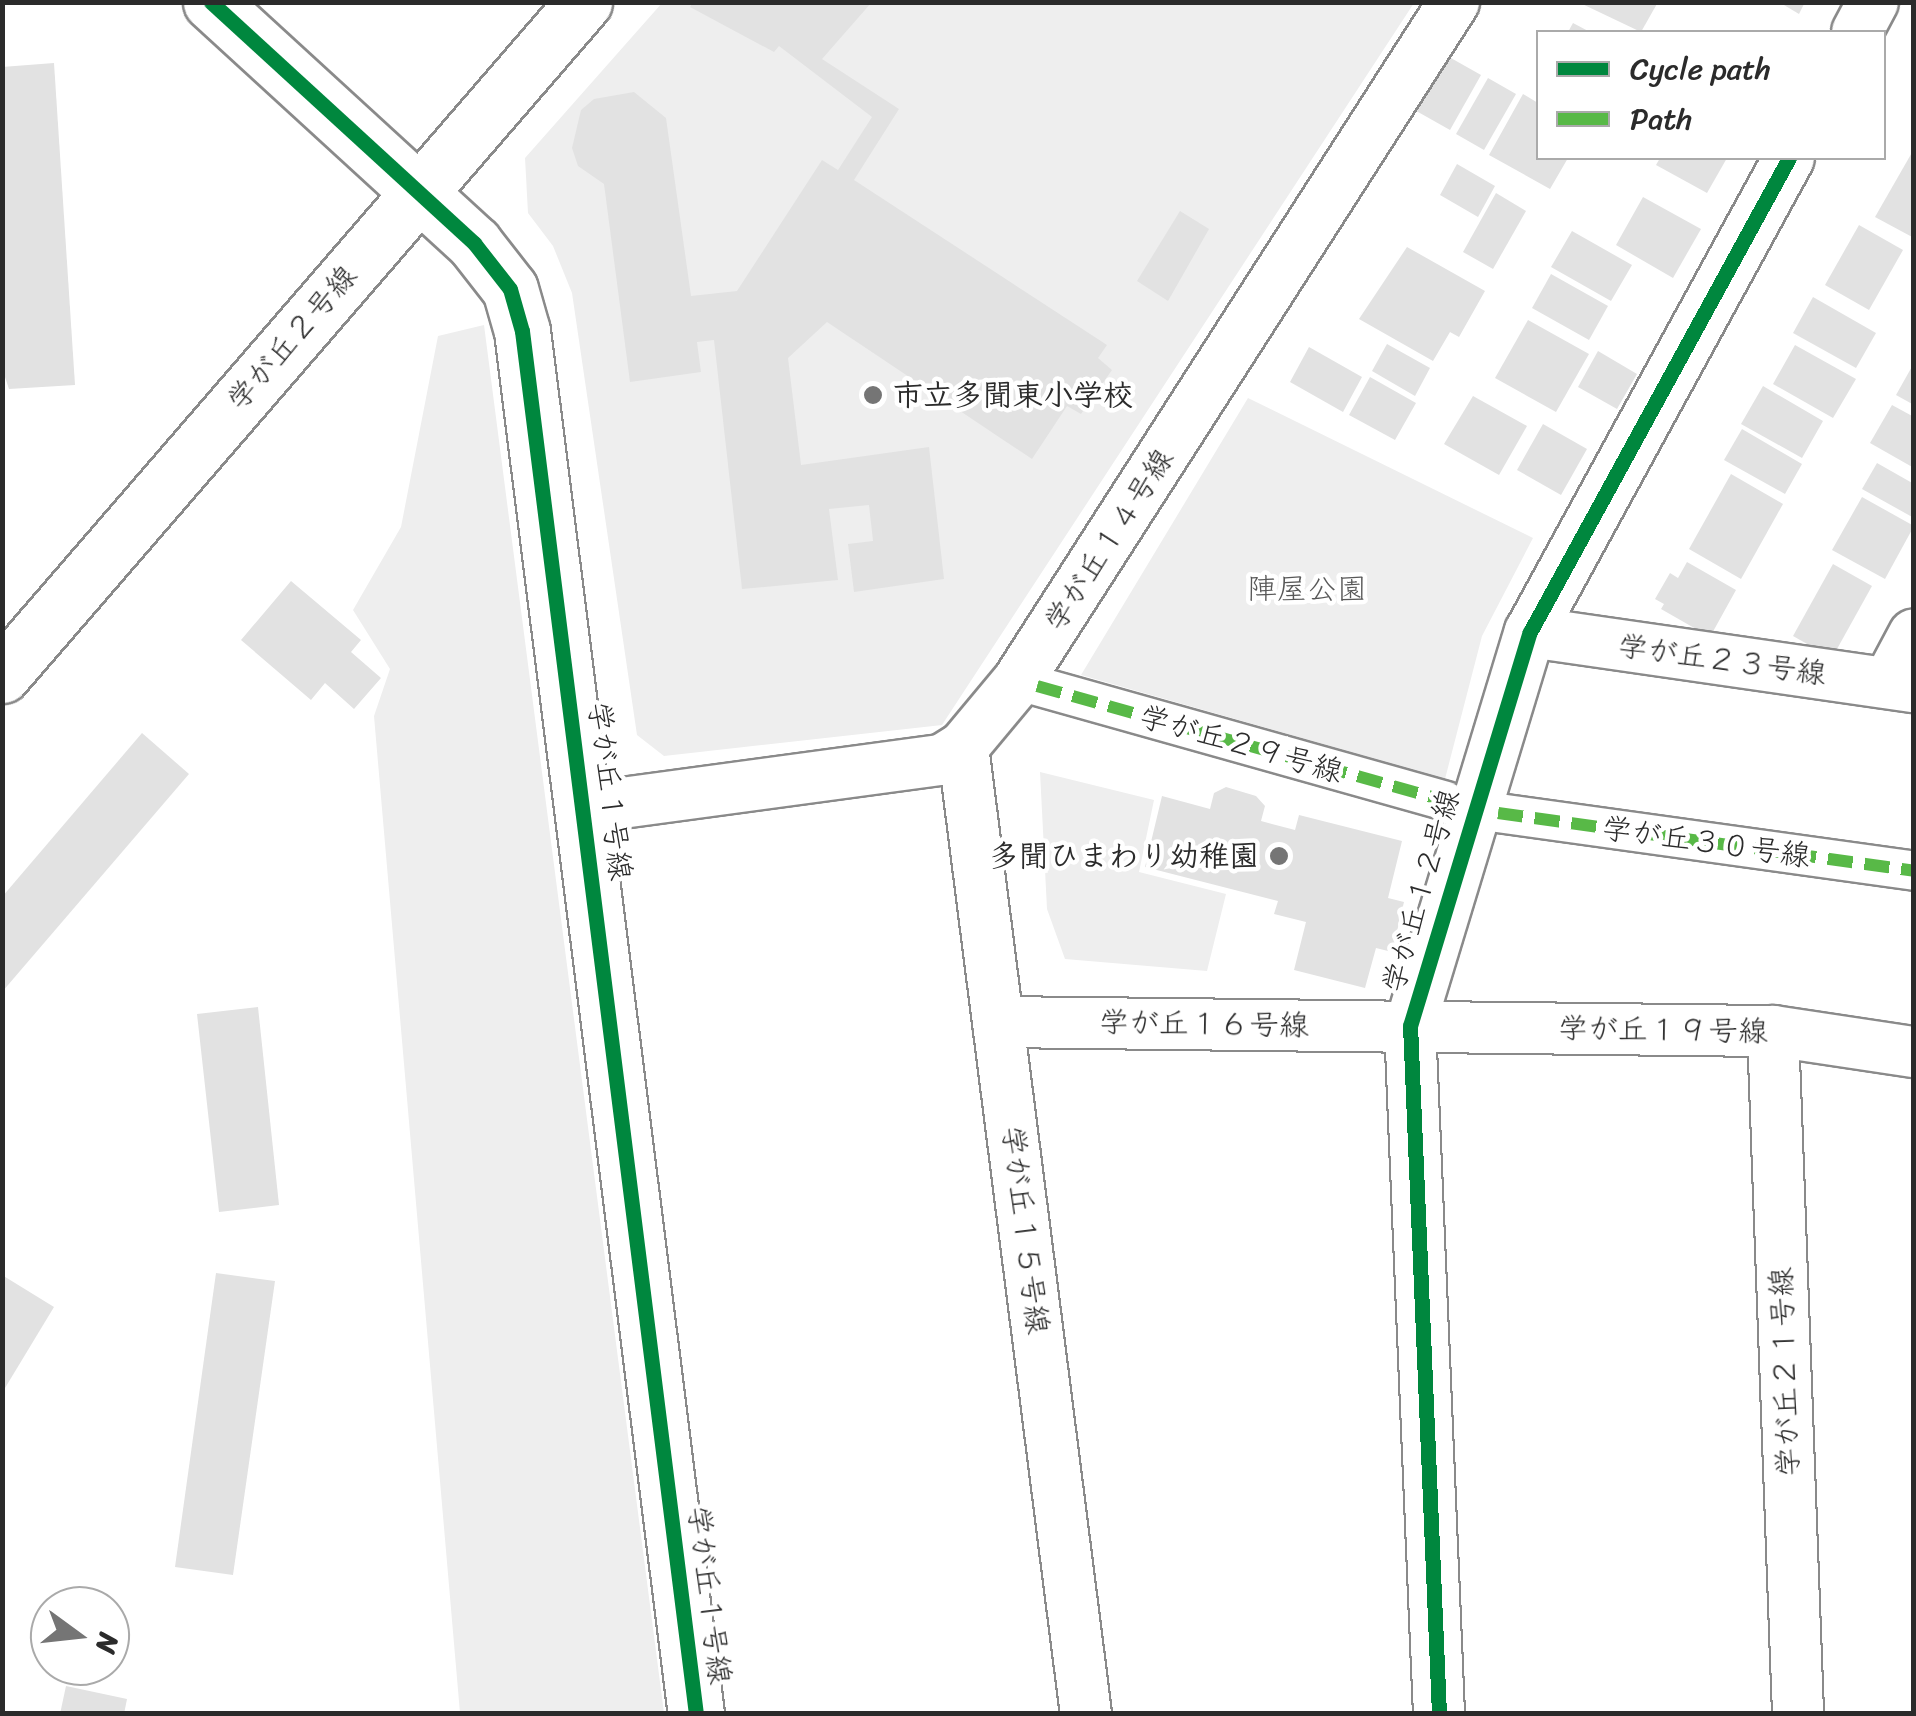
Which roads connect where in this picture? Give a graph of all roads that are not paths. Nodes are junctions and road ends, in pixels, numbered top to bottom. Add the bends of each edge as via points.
1 (211, 2) edge
2 (584, 2) edge
3 (1454, 2) edge
4 (1873, 2) edge
5 (1857, 30) edge
6 (1788, 160) edge
7 (420, 190) junction
8 (1530, 632) junction
9 (1914, 634) edge
10 (2, 675) edge
11 (1901, 685) edge
12 (1038, 686) dead end
13 (964, 746) junction
14 (1445, 802) dead end
15 (585, 808) junction
16 (1498, 813) dead end
17 (1914, 871) edge
18 (998, 1022) junction
19 (1410, 1026) junction
20 (1773, 1031) junction
21 (1914, 1052) edge
22 (696, 1714) edge
23 (1086, 1714) edge
24 (1439, 1714) edge
25 (1798, 1714) edge

1 - 7 street, 学が丘１号線
2 - 7 street, 学が丘２号線
3 - 13 street, 学が丘１４号線 via 1018,680
4 - 5 street
6 - 8 street, 学が丘１２号線
7 - 10 street, 学が丘２号線
7 - 15 street, 学が丘１号線 via 496,267 522,330
8 - 11 street, 学が丘２３号線
8 - 19 street, 学が丘１２号線
9 - 11 street
12 - 14 street, 学が丘２９号線
13 - 15 street via 942,760
13 - 18 street, 学が丘１５号線
15 - 22 street, 学が丘１号線
16 - 17 street, 学が丘３０号線
18 - 19 street, 学が丘１６号線
18 - 23 street, 学が丘１５号線
19 - 20 street, 学が丘１９号線
19 - 24 street, 学が丘１２号線
20 - 21 street, 学が丘１９号線
20 - 25 street, 学が丘２１号線

